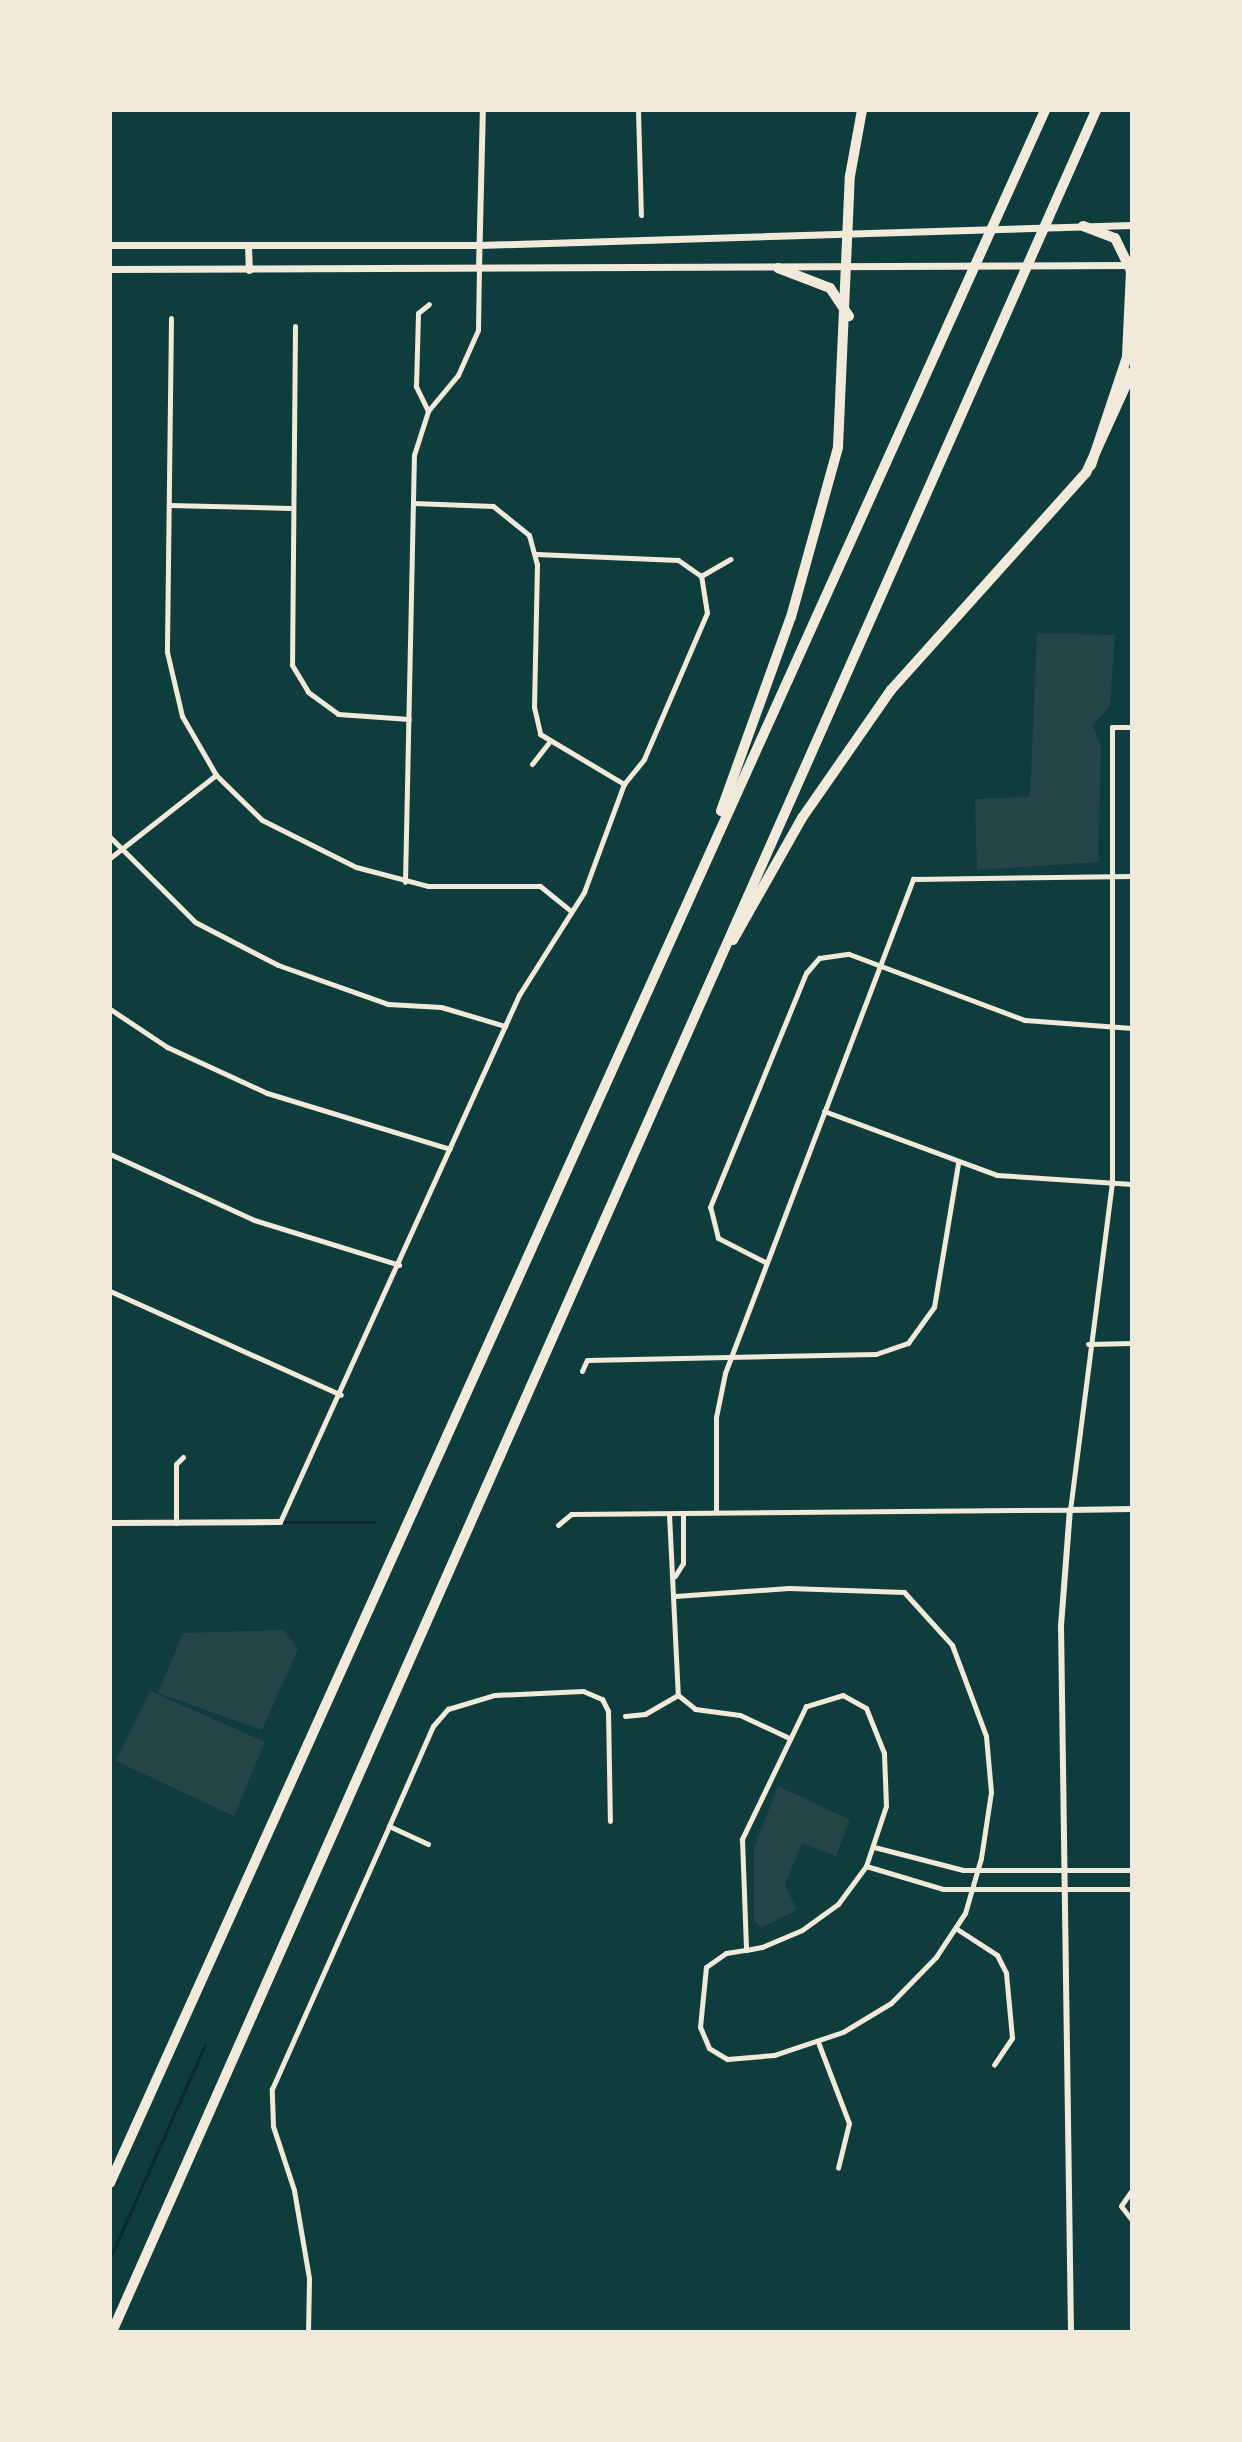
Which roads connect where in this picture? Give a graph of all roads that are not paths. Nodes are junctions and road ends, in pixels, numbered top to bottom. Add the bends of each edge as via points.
1 (483, 110) edge
2 (638, 110) edge
3 (862, 110) edge
4 (1045, 110) edge
5 (1096, 110) edge
6 (641, 215) dead end
7 (1132, 225) edge
8 (1083, 226) junction
9 (849, 231) junction
10 (110, 245) edge
11 (248, 245) junction
12 (479, 245) junction
13 (1131, 265) edge
14 (778, 268) junction
15 (851, 268) junction
16 (110, 269) edge
17 (479, 269) junction
18 (249, 270) junction
19 (429, 304) dead end
20 (849, 317) junction
21 (171, 318) dead end
22 (295, 326) dead end
23 (1132, 372) edge
24 (1132, 394) edge
25 (428, 411) junction
26 (1091, 465) junction
27 (413, 503) junction
28 (169, 505) junction
29 (290, 508) junction
30 (536, 554) junction
31 (730, 559) dead end
32 (701, 576) junction
33 (409, 719) junction
34 (1132, 727) edge
35 (549, 742) junction
36 (532, 764) dead end
37 (216, 775) junction
38 (624, 784) junction
39 (110, 837) edge
40 (120, 849) junction
41 (110, 858) edge
42 (1109, 876) junction
43 (1132, 876) edge
44 (405, 882) junction
45 (693, 888) junction
46 (570, 910) junction
47 (879, 966) junction
48 (110, 1009) edge
49 (505, 1026) junction
50 (1112, 1028) junction
51 (1132, 1028) edge
52 (686, 1031) junction
53 (824, 1111) junction
54 (450, 1149) junction
55 (110, 1154) edge
56 (958, 1163) junction
57 (1112, 1184) junction
58 (1132, 1184) edge
59 (765, 1262) junction
60 (399, 1265) junction
61 (110, 1291) edge
62 (1132, 1343) edge
63 (1088, 1344) junction
64 (730, 1358) junction
65 (582, 1371) dead end
66 (341, 1395) junction
67 (183, 1457) dead end
68 (1132, 1509) edge
69 (1070, 1510) junction
70 (716, 1512) junction
71 (669, 1513) junction
72 (683, 1513) junction
73 (280, 1522) joint
74 (110, 1523) edge
75 (176, 1523) junction
76 (558, 1525) dead end
77 (675, 1576) junction
78 (675, 1596) junction
79 (1132, 1614) edge
80 (678, 1695) junction
81 (625, 1716) dead end
82 (787, 1737) junction
83 (610, 1821) dead end
84 (389, 1826) junction
85 (428, 1844) dead end
86 (874, 1847) junction
87 (1132, 1861) edge
88 (866, 1866) junction
89 (1065, 1870) junction
90 (1132, 1870) edge
91 (978, 1871) junction
92 (1132, 1889) edge
93 (972, 1891) junction
94 (1065, 1891) junction
95 (957, 1929) junction
96 (746, 1950) junction
97 (818, 2042) junction
98 (994, 2065) dead end
99 (838, 2168) dead end
100 (110, 2183) edge
101 (1132, 2190) edge
102 (162, 2220) junction
103 (1132, 2220) edge
104 (112, 2332) edge
105 (119, 2332) edge
106 (308, 2332) edge
107 (1071, 2332) edge

1 - 12 street
2 - 6 street
3 - 9 highway
4 - 45 highway
5 - 52 highway
7 - 8 main road
8 - 9 main road
8 - 13 highway via 1115,238
9 - 12 main road
9 - 15 highway
10 - 11 main road
11 - 12 main road
11 - 18 main road
12 - 17 street
13 - 15 main road
13 - 26 highway via 1127,357 1090,451
14 - 15 main road
14 - 17 main road
14 - 20 highway via 830,288
15 - 20 highway
16 - 18 main road
17 - 18 main road
17 - 25 street via 478,330 458,375
19 - 25 street via 418,313 416,386
20 - 45 highway via 826,506
21 - 28 street
22 - 29 street
23 - 26 highway
24 - 26 highway via 1107,450
25 - 27 street via 414,455
26 - 52 highway via 915,659 832,770 769,871
27 - 30 street via 493,506 520,524
27 - 33 street
28 - 29 street
28 - 37 street via 166,633 173,687
29 - 33 street via 289,647 299,679 338,714
30 - 32 street via 668,557
30 - 35 street via 534,707
31 - 32 street
32 - 38 street via 707,613 644,759
33 - 44 street
34 - 42 street via 1112,727
35 - 36 street
35 - 38 street
37 - 40 street
37 - 44 street via 284,833
38 - 46 street via 619,813
39 - 40 street
40 - 41 street
40 - 49 street via 195,922 278,965 388,1004 441,1007
42 - 43 street
42 - 47 street via 913,879
42 - 50 street
44 - 46 street via 540,886
45 - 100 highway
46 - 49 street
47 - 50 street via 1025,1020
47 - 53 street
47 - 59 street via 836,952 811,965 711,1201 709,1222 718,1238
48 - 54 street via 167,1047 267,1093
49 - 54 street
50 - 51 street
50 - 57 street
52 - 102 highway
53 - 56 street
53 - 59 street
54 - 60 street
55 - 60 street via 254,1220
56 - 57 street via 1028,1181
56 - 64 street via 934,1307 915,1338 876,1354
57 - 58 street
57 - 63 street
59 - 64 street
60 - 66 street
61 - 66 street
62 - 63 street
63 - 69 street
64 - 65 street via 587,1360
64 - 70 street via 716,1417
66 - 73 street
67 - 75 street via 176,1464
68 - 69 street
69 - 70 street
69 - 89 street via 1061,1626
70 - 72 street
71 - 72 street
71 - 76 street via 571,1514
71 - 77 street
72 - 77 street via 683,1563
73 - 75 street
74 - 75 street
77 - 78 street
78 - 80 street
78 - 91 street via 789,1588 889,1589 914,1598 952,1645 981,1713 991,1792
79 - 87 street
80 - 81 street via 645,1714
80 - 82 street via 695,1709 740,1715
82 - 86 street via 806,1706 843,1695 873,1720 887,1789
82 - 96 street via 742,1839
83 - 84 street via 608,1711 594,1694 570,1691 481,1697 444,1712
84 - 85 street
84 - 106 street via 272,2089 273,2126 294,2190 309,2278
86 - 88 street
86 - 91 street
88 - 93 street via 923,1885
88 - 96 street via 818,1920
89 - 90 street
89 - 91 street
89 - 94 street
91 - 93 street
92 - 94 street
93 - 94 street
93 - 95 street
94 - 107 street
95 - 97 street via 891,2003
95 - 98 street via 991,1949 1006,1973 1012,2038
96 - 97 street via 720,1955 706,1967 700,2015 705,2043 727,2059
97 - 99 street via 849,2123
101 - 103 street via 1121,2206
102 - 104 highway
102 - 105 highway

